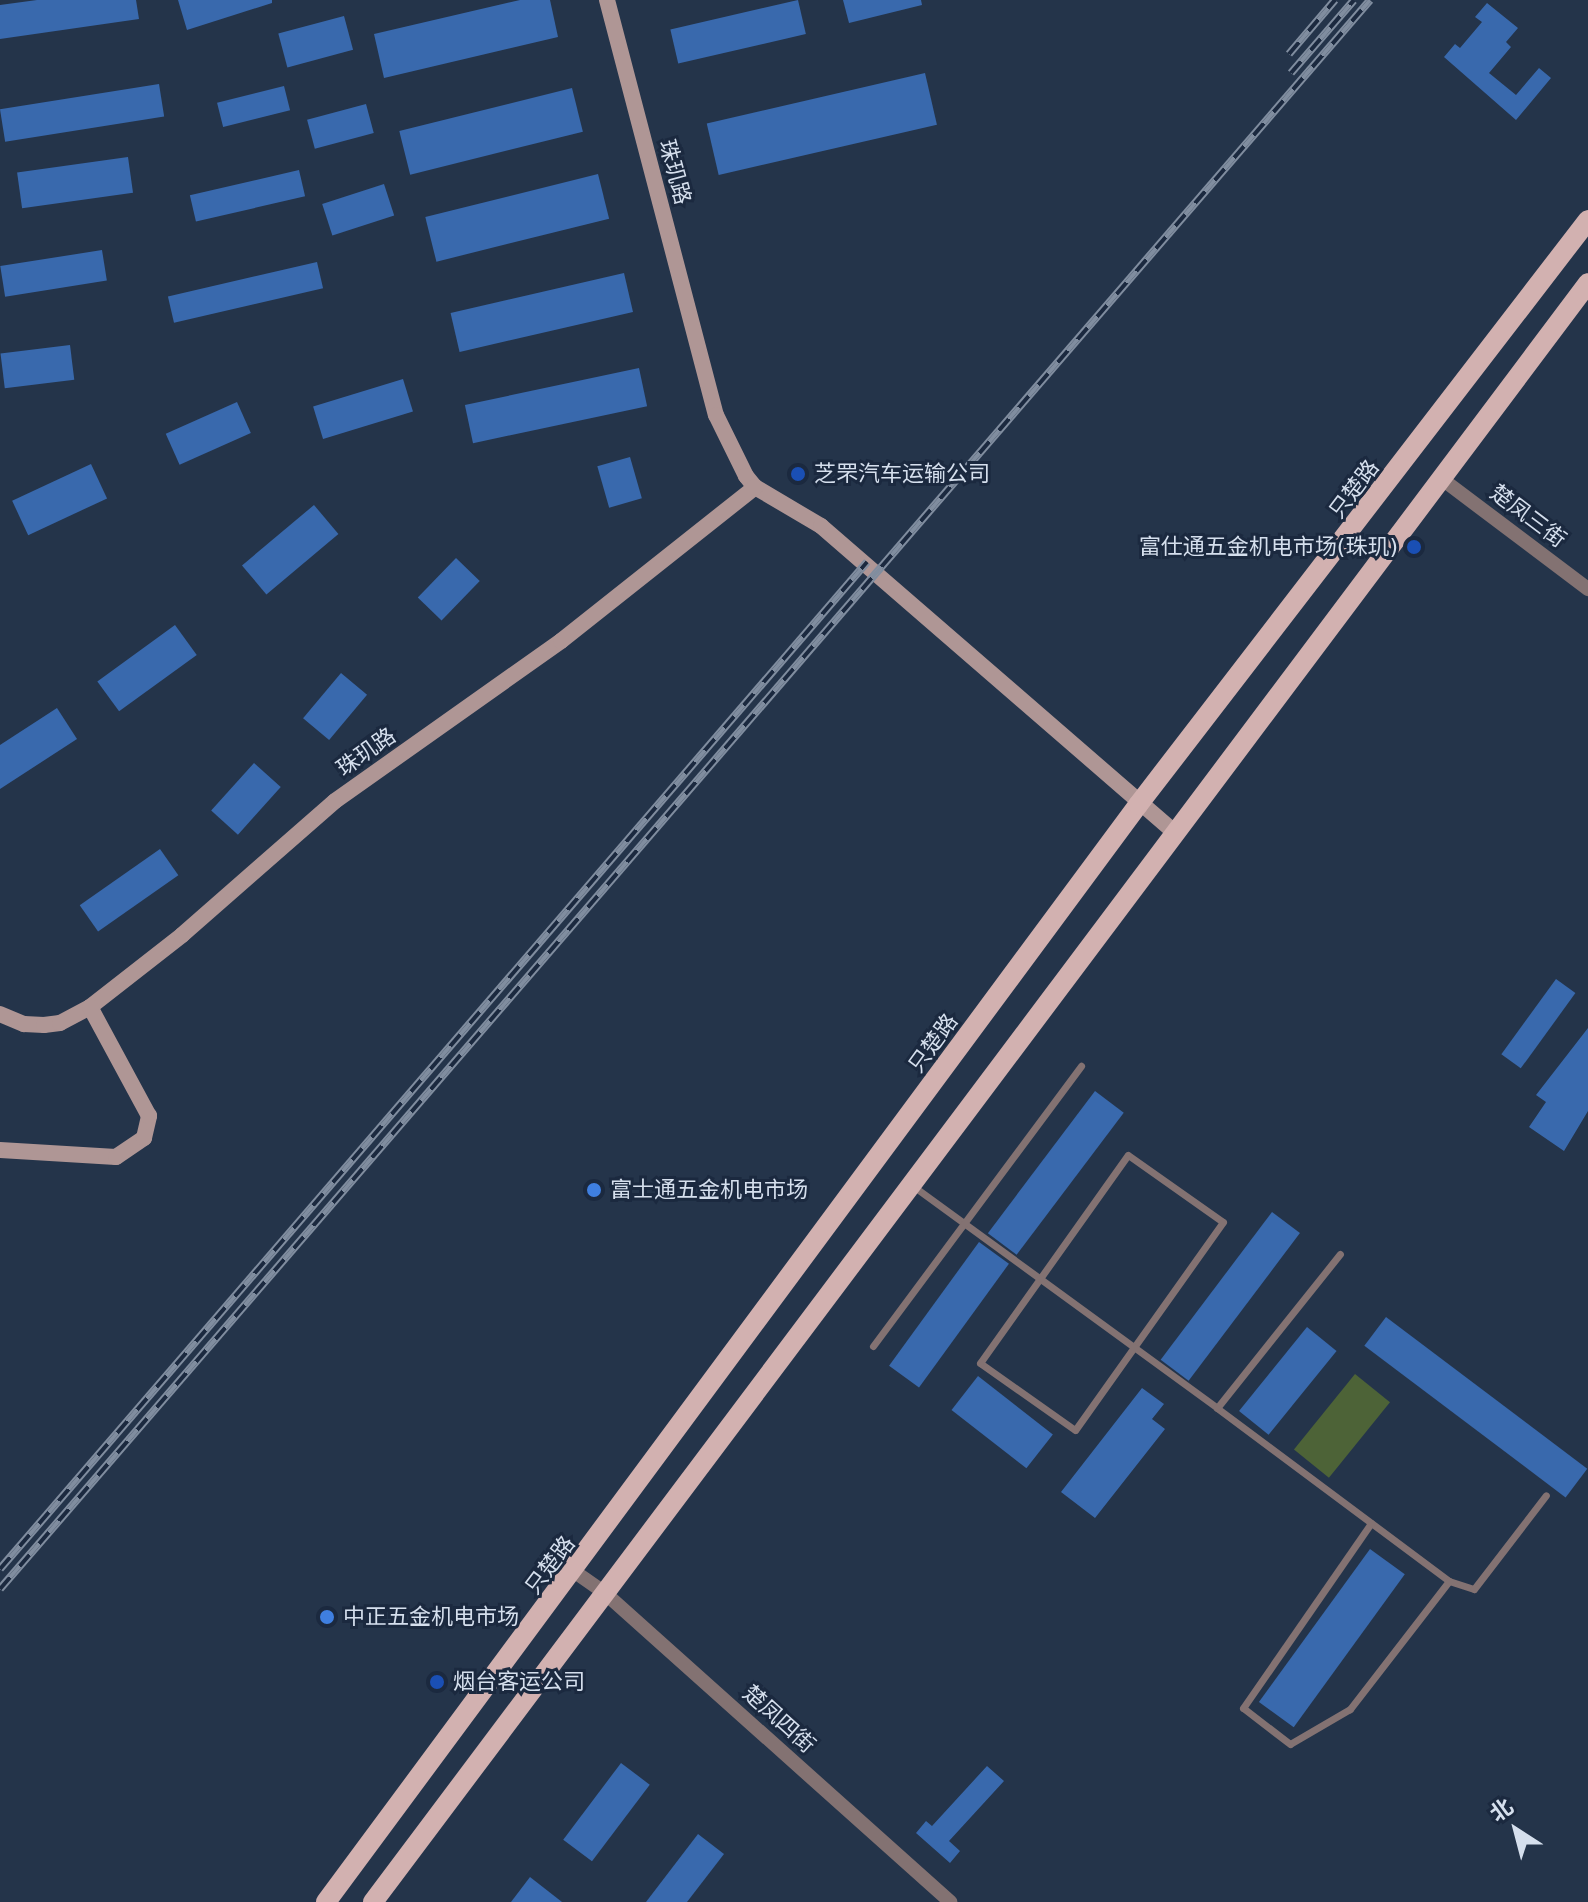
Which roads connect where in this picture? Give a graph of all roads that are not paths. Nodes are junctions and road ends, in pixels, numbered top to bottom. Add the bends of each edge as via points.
1 (607, 0) edge
2 (1588, 220) edge
3 (1588, 283) edge
4 (1442, 479) junction
5 (755, 487) junction
6 (1588, 589) edge
7 (1138, 805) junction
8 (1173, 831) junction
9 (90, 1007) junction
10 (0, 1014) edge
11 (1081, 1066) dead end
12 (0, 1150) edge
13 (910, 1184) junction
14 (965, 1224) junction
15 (1340, 1254) dead end
16 (1039, 1279) junction
17 (873, 1346) dead end
18 (1133, 1348) junction
19 (1217, 1408) junction
20 (1546, 1495) dead end
21 (1371, 1523) junction
22 (575, 1572) junction
23 (1449, 1581) junction
24 (606, 1594) junction
25 (326, 1902) edge
26 (373, 1902) edge
27 (950, 1902) edge

1 - 5 street, 珠玑路 via 716,415
2 - 7 main road, 只楚路
3 - 4 main road
4 - 6 street, 楚凤三街
4 - 8 main road
5 - 7 street via 821,526
5 - 9 street, 珠玑路 via 561,641 335,801 182,935
7 - 8 street
7 - 22 main road, 只楚路
8 - 13 main road
9 - 10 street, 珠玑路 via 44,1025
9 - 12 street via 149,1116 144,1138 116,1157
11 - 14 lane
13 - 14 lane
13 - 24 main road
14 - 16 lane
14 - 17 lane
15 - 19 lane
16 - 18 lane
16 - 18 lane via 980,1363 1075,1430
16 - 18 lane via 1128,1155 1223,1222
18 - 19 lane
19 - 21 lane
20 - 23 lane via 1474,1589
21 - 23 lane
21 - 23 lane via 1243,1708 1290,1744 1350,1709
22 - 24 street, 楚凤四街
22 - 25 main road, 只楚路
24 - 26 main road
24 - 27 street, 楚凤四街

